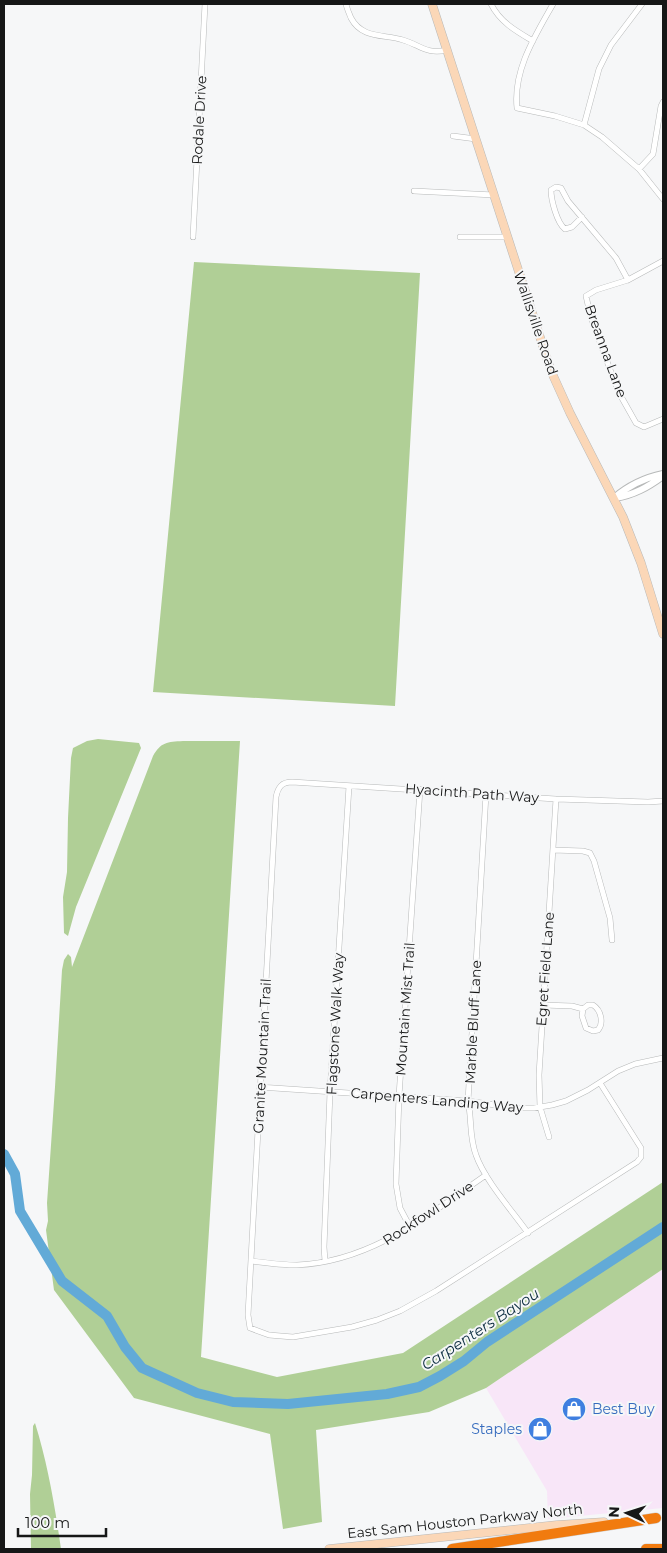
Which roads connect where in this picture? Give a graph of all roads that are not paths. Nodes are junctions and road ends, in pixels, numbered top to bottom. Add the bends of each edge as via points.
1 (205, 4) edge
2 (346, 4) edge
3 (432, 4) edge
4 (491, 4) edge
5 (553, 4) edge
6 (642, 4) edge
7 (533, 41) junction
8 (447, 50) junction
9 (663, 102) edge
10 (584, 126) junction
11 (453, 136) dead end
12 (476, 139) junction
13 (639, 169) junction
14 (414, 191) dead end
15 (494, 195) junction
16 (663, 199) edge
17 (582, 217) junction
18 (193, 237) dead end
19 (460, 237) dead end
20 (507, 237) junction
21 (663, 261) edge
22 (628, 280) junction
23 (663, 419) edge
24 (663, 475) edge
25 (614, 498) junction
26 (663, 634) edge
27 (281, 785) joint
28 (349, 786) junction
29 (420, 789) junction
30 (486, 794) junction
31 (556, 799) junction
32 (663, 801) edge
33 (553, 850) junction
34 (612, 940) dead end
35 (543, 1005) junction
36 (583, 1008) junction
37 (663, 1058) edge
38 (600, 1083) junction
39 (260, 1087) junction
40 (330, 1092) junction
41 (400, 1096) junction
42 (468, 1100) junction
43 (540, 1107) junction
44 (549, 1137) dead end
45 (486, 1175) junction
46 (410, 1227) junction
47 (528, 1233) junction
48 (251, 1261) junction
49 (325, 1261) junction
50 (660, 1518) edge
51 (328, 1549) edge
52 (452, 1549) edge
53 (646, 1549) edge
54 (663, 1549) edge

1 - 18 street, Rodale Drive
2 - 8 street via 353,22 368,34 403,40 429,51
3 - 8 main road, Wallisville Road
4 - 7 street via 510,28
5 - 7 street
6 - 10 street via 611,45 599,69
7 - 10 street via 517,80 516,108
8 - 12 main road, Wallisville Road
9 - 13 street via 653,154
10 - 13 street
11 - 12 street
12 - 15 main road, Wallisville Road
13 - 16 street
14 - 15 street
15 - 20 main road, Wallisville Road
17 - 17 street via 561,188 551,190 561,226 566,229 572,227
17 - 22 street via 616,258
19 - 20 street
20 - 25 main road, Wallisville Road via 551,371
21 - 22 street
22 - 23 street, Breanna Lane via 586,296 591,318 618,391 636,423 644,428
24 - 25 street via 645,478
25 - 26 main road, Wallisville Road via 641,563
27 - 28 street, Hyacinth Path Way via 292,782
27 - 39 street, Granite Mountain Trail via 276,797
28 - 29 street, Hyacinth Path Way
28 - 40 street, Flagstone Walk Way
29 - 30 street, Hyacinth Path Way
29 - 41 street, Mountain Mist Trail
30 - 31 street, Hyacinth Path Way
30 - 42 street, Marble Bluff Lane
31 - 32 street, Hyacinth Path Way
31 - 33 street, Egret Field Lane
33 - 34 street via 590,853 610,918
33 - 35 street, Egret Field Lane
35 - 36 street
35 - 43 street, Egret Field Lane
36 - 36 street via 590,1005 597,1008 601,1024 598,1030 586,1028
37 - 38 street, Carpenters Landing Way via 624,1068
38 - 43 street, Carpenters Landing Way via 571,1099
38 - 47 street via 642,1154 637,1162
39 - 40 street, Carpenters Landing Way
39 - 48 street, Granite Mountain Trail
40 - 41 street, Carpenters Landing Way
40 - 49 street, Flagstone Walk Way
41 - 42 street, Carpenters Landing Way
41 - 46 street, Mountain Mist Trail via 396,1189 400,1208
42 - 43 street, Carpenters Landing Way via 516,1108
42 - 45 street, Marble Bluff Lane via 471,1138
43 - 44 street, Egret Field Lane
45 - 46 street, Rockfowl Drive
45 - 47 street, Marble Bluff Lane
46 - 49 street, Rockfowl Drive via 367,1250
47 - 48 street, Granite Mountain Trail via 418,1302 377,1320 293,1337 269,1335 250,1328
48 - 49 street, Rockfowl Drive via 296,1265
50 - 51 main road, East Sam Houston Parkway North via 557,1525
50 - 52 highway
53 - 54 highway

